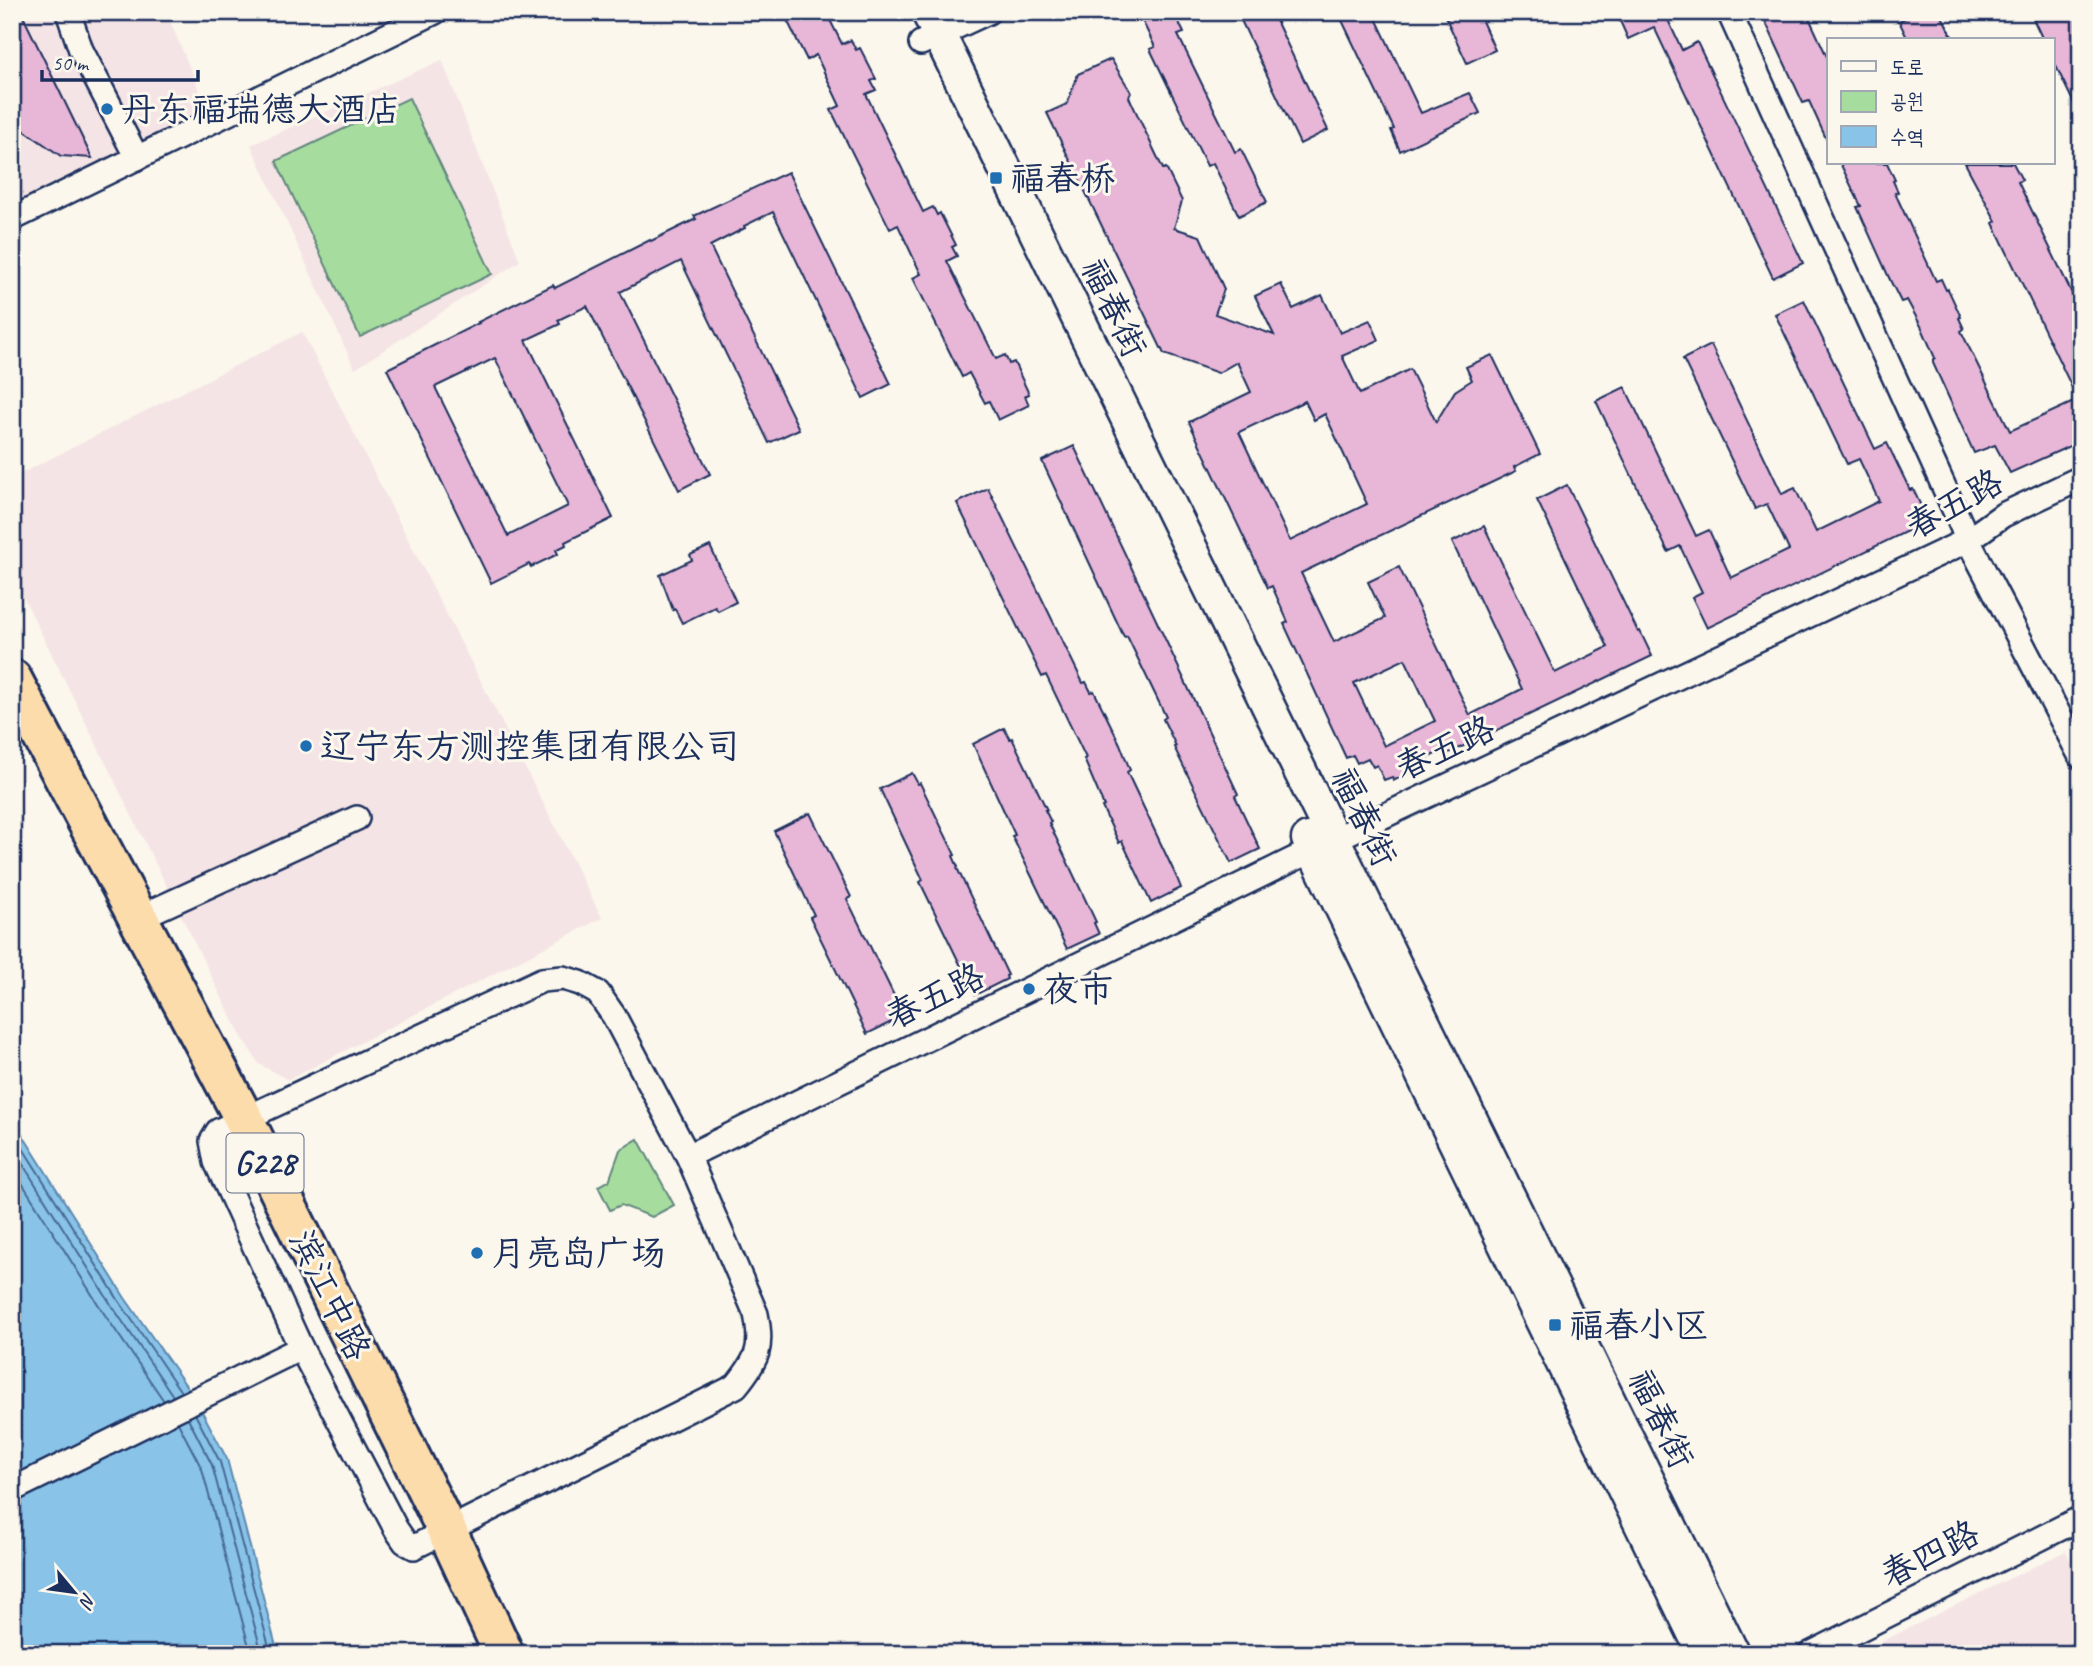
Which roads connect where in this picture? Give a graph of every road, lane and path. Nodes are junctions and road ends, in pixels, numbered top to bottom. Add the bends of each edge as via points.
1 (68, 12) edge
2 (436, 12) edge
3 (908, 12) edge
4 (988, 12) edge
5 (1729, 12) edge
6 (929, 30) edge
7 (137, 158) junction
8 (12, 219) edge
9 (2081, 478) edge
10 (1968, 540) junction
11 (12, 679) edge
12 (2081, 757) edge
13 (357, 818) dead end
14 (1323, 845) junction
15 (138, 918) junction
16 (244, 1119) junction
17 (688, 1156) junction
18 (301, 1348) junction
19 (12, 1490) edge
20 (2081, 1518) edge
21 (447, 1531) junction
22 (504, 1654) edge
23 (1703, 1654) edge
24 (1733, 1654) edge
25 (1810, 1654) edge

1 - 7 street via 81,50
2 - 7 street
3 - 6 main road, 福春街
4 - 6 street
5 - 10 street
6 - 14 main road, 福春街
7 - 8 street
9 - 10 street, 春五路 via 2003,515
10 - 12 street
10 - 14 street, 春五路
11 - 15 highway, 滨江中路 / G228
13 - 15 street
14 - 17 street, 春五路
14 - 23 main road, 福春街
14 - 24 main road, 福春街
15 - 16 highway, 滨江中路 / G228
16 - 17 street via 542,980 563,978 598,993
16 - 18 street via 218,1131 212,1142 216,1163
16 - 21 highway, 滨江中路 / G228
17 - 21 street via 757,1314 761,1338 753,1365 736,1385
18 - 19 street
18 - 21 street via 405,1542 414,1547
20 - 25 street, 春四路
21 - 22 highway, 滨江中路 / G228

